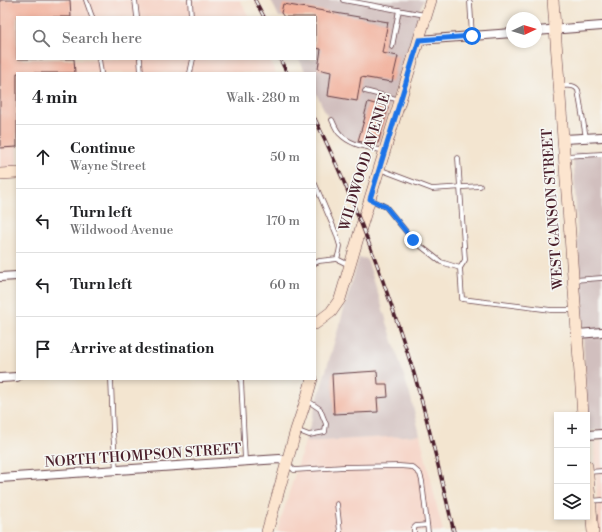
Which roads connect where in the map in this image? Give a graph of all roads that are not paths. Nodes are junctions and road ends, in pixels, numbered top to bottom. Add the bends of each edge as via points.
1 (86, 0) edge
2 (135, 0) edge
3 (190, 0) edge
4 (343, 0) edge
5 (431, 0) edge
6 (554, 0) edge
7 (470, 2) dead end
8 (399, 10) junction
9 (426, 15) junction
10 (92, 16) edge
11 (137, 16) edge
12 (191, 16) edge
13 (602, 26) edge
14 (556, 30) junction
15 (542, 31) edge
16 (506, 33) edge
17 (472, 36) junction
18 (419, 40) junction
19 (392, 47) dead end
20 (99, 60) edge
21 (140, 60) edge
22 (194, 60) edge
23 (101, 72) edge
24 (141, 72) edge
25 (190, 72) edge
26 (560, 86) junction
27 (365, 91) dead end
28 (400, 100) junction
29 (332, 120) dead end
30 (602, 137) edge
31 (586, 138) junction
32 (564, 139) junction
33 (385, 151) junction
34 (602, 154) edge
35 (565, 156) junction
36 (458, 158) dead end
37 (379, 169) junction
38 (16, 173) edge
39 (0, 174) edge
40 (316, 186) edge
41 (480, 186) dead end
42 (460, 187) junction
43 (370, 199) junction
44 (337, 259) junction
45 (316, 263) edge
46 (350, 265) junction
47 (460, 268) junction
48 (16, 276) edge
49 (0, 277) edge
50 (602, 278) edge
51 (574, 280) junction
52 (576, 310) junction
53 (316, 323) edge
54 (602, 332) edge
55 (578, 334) junction
56 (16, 377) edge
57 (0, 378) edge
58 (111, 380) edge
59 (241, 380) edge
60 (312, 380) edge
61 (306, 400) junction
62 (583, 412) edge
63 (296, 430) junction
64 (602, 434) edge
65 (590, 435) edge
66 (245, 462) junction
67 (287, 464) junction
68 (116, 471) junction
69 (602, 471) edge
70 (590, 472) edge
71 (0, 478) edge
72 (602, 500) edge
73 (590, 501) joint
74 (338, 504) dead end
75 (427, 525) junction
76 (267, 532) edge
77 (340, 532) edge
78 (414, 532) edge
79 (428, 532) edge
80 (593, 532) edge

1 - 10 lane
2 - 11 lane
3 - 12 lane
4 - 8 lane
5 - 9 street, WILDWOOD AVENUE
6 - 14 street, WEST GANSON STREET
7 - 17 lane
8 - 9 lane
8 - 19 lane
9 - 18 street, WILDWOOD AVENUE
13 - 14 street
14 - 15 street
14 - 26 street, WEST GANSON STREET
16 - 17 street
17 - 18 street
18 - 28 street, WILDWOOD AVENUE
20 - 23 lane
21 - 24 lane
22 - 25 lane
26 - 31 lane via 573,86 578,90
26 - 32 street, WEST GANSON STREET
27 - 28 lane
28 - 33 street, WILDWOOD AVENUE
29 - 33 lane via 339,133 346,139 355,144
30 - 31 street
31 - 32 street
32 - 35 street, WEST GANSON STREET
33 - 37 street, WILDWOOD AVENUE
34 - 35 lane
35 - 51 street, WEST GANSON STREET
36 - 42 lane
37 - 42 lane via 432,189
37 - 43 street, WILDWOOD AVENUE
38 - 39 street
40 - 44 lane via 340,246
41 - 42 lane
42 - 47 lane via 465,260
43 - 46 street, WILDWOOD AVENUE
43 - 47 lane via 386,207 413,240 441,262
44 - 45 lane
44 - 46 lane
46 - 53 street, WILDWOOD AVENUE via 340,299 331,312
47 - 52 lane via 462,300 551,310
48 - 49 street
50 - 51 lane
51 - 52 street, WEST GANSON STREET
52 - 55 street, WEST GANSON STREET
54 - 55 street
55 - 62 street, WEST GANSON STREET
56 - 57 street
58 - 68 lane
59 - 66 lane
60 - 61 street
61 - 63 street
61 - 63 lane via 320,409 326,424 325,432 310,434
63 - 67 street
64 - 65 street
66 - 67 street, NORTH THOMPSON STREET via 280,459
66 - 68 street, NORTH THOMPSON STREET
67 - 75 lane via 294,470 412,467 420,474 422,481
67 - 76 street
68 - 71 street, NORTH THOMPSON STREET
69 - 70 lane
72 - 73 lane
73 - 80 street
74 - 77 lane
75 - 78 lane via 416,526
75 - 79 lane

